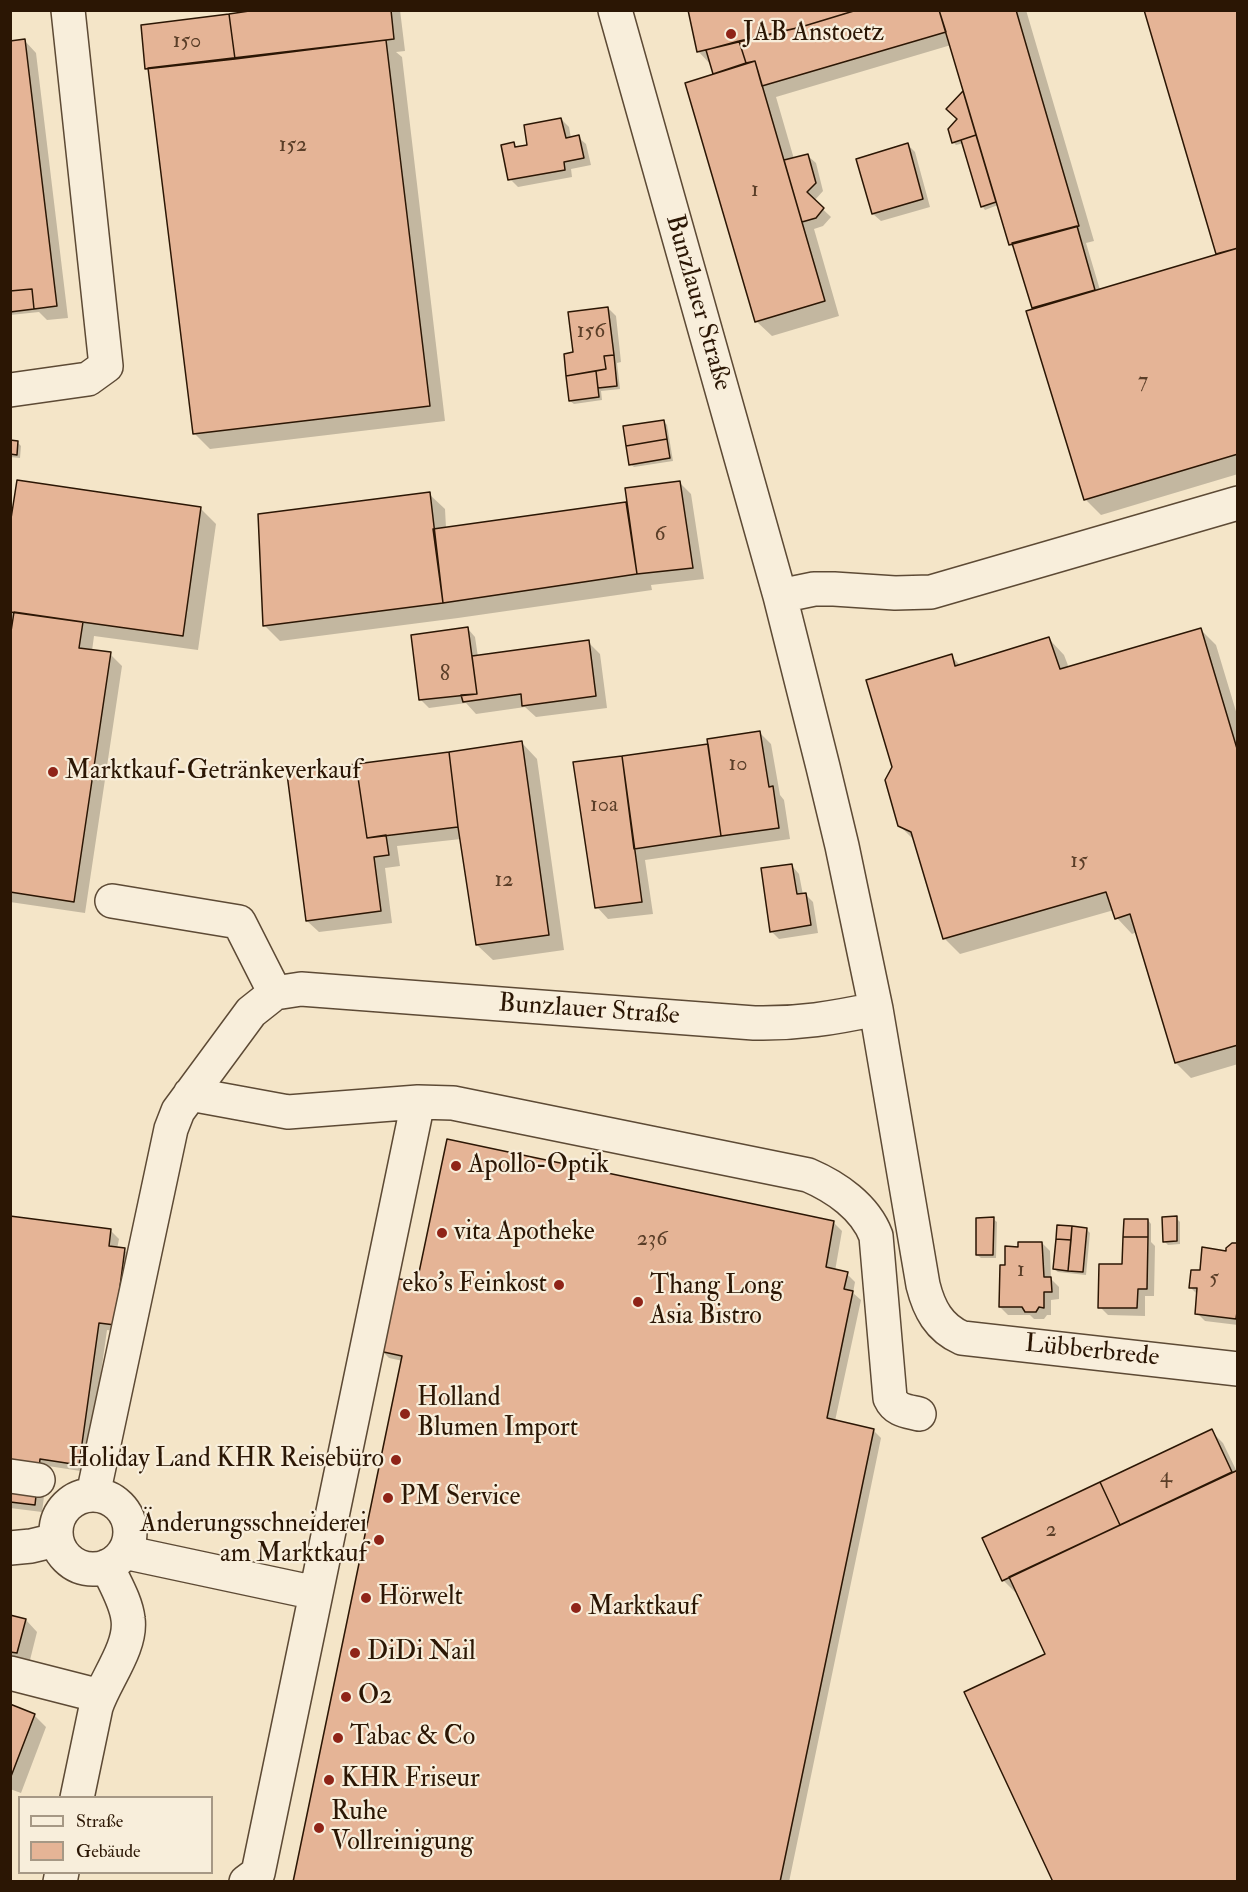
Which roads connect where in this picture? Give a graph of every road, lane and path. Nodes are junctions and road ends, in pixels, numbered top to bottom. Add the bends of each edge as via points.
1 (68, 10) edge
2 (615, 10) edge
3 (10, 390) edge
4 (1238, 503) edge
5 (780, 596) junction
6 (112, 901) dead end
7 (288, 991) junction
8 (876, 1009) junction
9 (189, 1094) junction
10 (418, 1102) junction
11 (949, 1330) joint
12 (1238, 1369) edge
13 (919, 1414) dead end
14 (93, 1495) junction
15 (56, 1539) junction
16 (10, 1548) edge
17 (115, 1559) junction
18 (316, 1593) junction
19 (10, 1673) edge
20 (100, 1696) junction
21 (77, 1796) edge
22 (246, 1881) edge

1 - 3 street via 106,366 88,379
2 - 5 street, Bunzlauer Straße
4 - 5 street via 931,592 814,589
5 - 8 street, Bunzlauer Straße via 842,846
6 - 7 street via 239,922
7 - 8 street, Bunzlauer Straße via 786,1024
7 - 9 street via 251,1012
8 - 11 street, Bunzlauer Straße via 925,1293 938,1321
9 - 10 street via 288,1112
9 - 14 street via 171,1129
10 - 13 street via 453,1103 797,1172 833,1186 862,1211 876,1236 890,1398 898,1409
10 - 18 street
11 - 12 street, Lübberbrede via 962,1338
14 - 15 street via 66,1506 59,1516
14 - 17 street via 114,1502 128,1519 128,1542
15 - 16 street
15 - 17 street via 60,1550 75,1565 96,1569
17 - 18 street
17 - 20 street via 128,1620 123,1648
18 - 22 street via 258,1873
19 - 20 street
20 - 21 street

